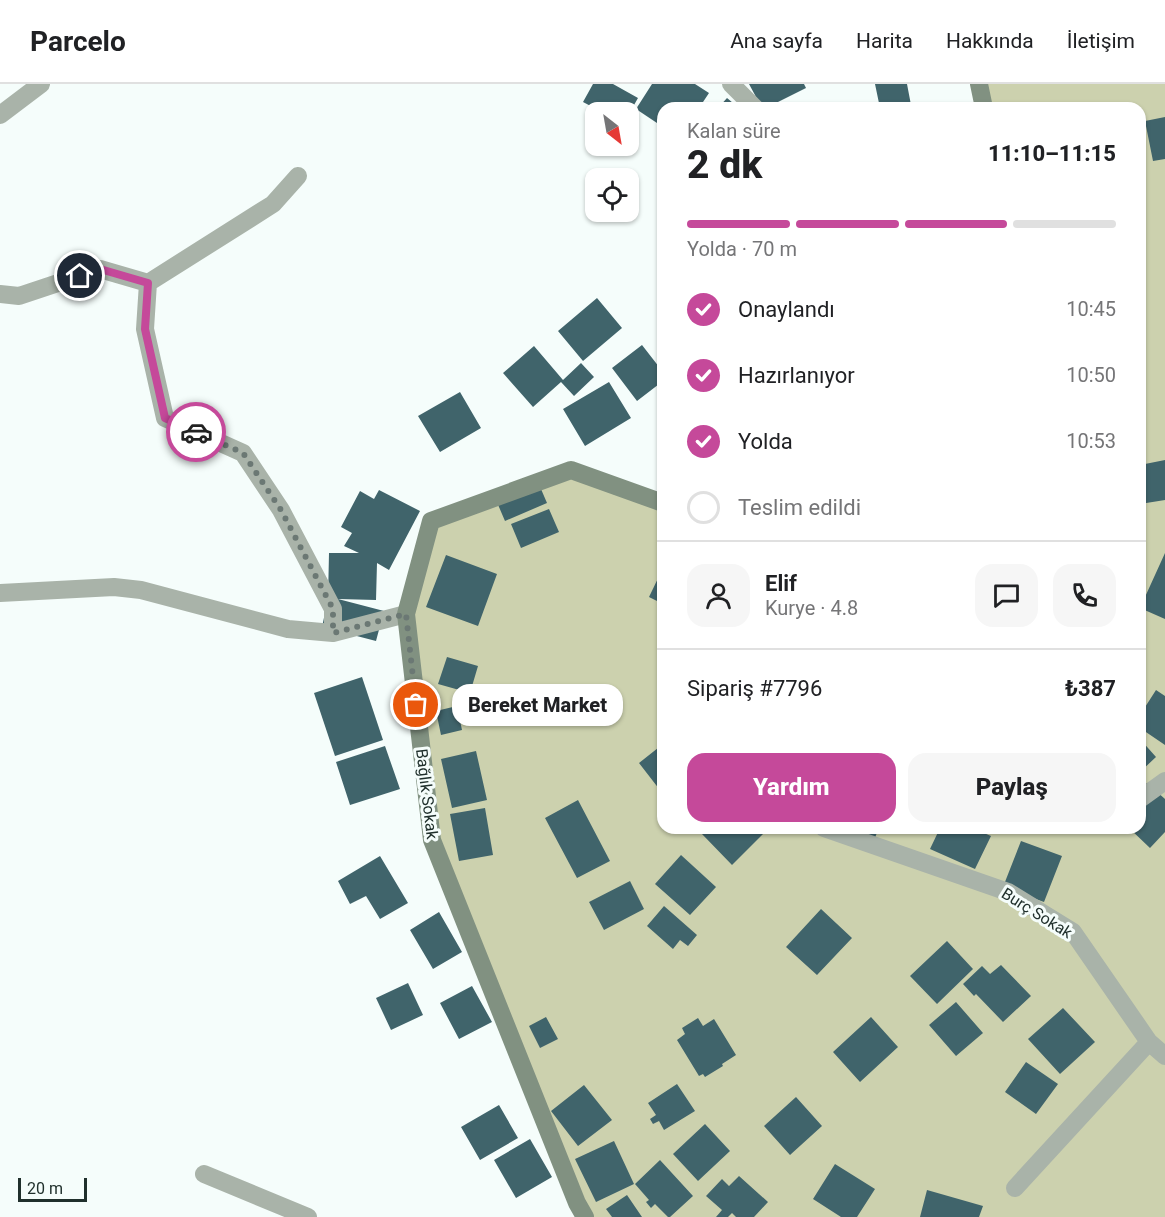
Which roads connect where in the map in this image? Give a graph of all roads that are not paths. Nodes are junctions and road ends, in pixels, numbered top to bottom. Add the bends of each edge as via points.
1 (41, 84) edge
2 (731, 84) edge
3 (979, 84) edge
4 (749, 102) edge
5 (983, 102) edge
6 (0, 115) edge
7 (298, 176) dead end
8 (148, 283) junction
9 (0, 294) edge
10 (657, 501) edge
11 (0, 592) edge
12 (406, 614) junction
13 (333, 633) junction
14 (1165, 781) edge
15 (1146, 795) edge
16 (841, 834) edge
17 (1149, 1042) junction
18 (1165, 1056) edge
19 (204, 1174) dead end
20 (1015, 1188) dead end
21 (577, 1212) edge
22 (308, 1217) edge

1 - 6 street
2 - 4 street
3 - 5 street
7 - 8 street via 273,204
8 - 9 street via 100,269 19,296
8 - 13 street via 145,329 165,418 243,453 281,510 333,609
10 - 12 street, Bağlık Sokak via 571,470 431,521
11 - 13 street via 114,587 141,590 288,629
12 - 13 street
12 - 21 street, Bağlık Sokak via 432,840
14 - 15 street
16 - 17 street, Burç Sokak via 1008,892 1073,932
17 - 18 street, Burç Sokak
17 - 20 street
19 - 22 street

